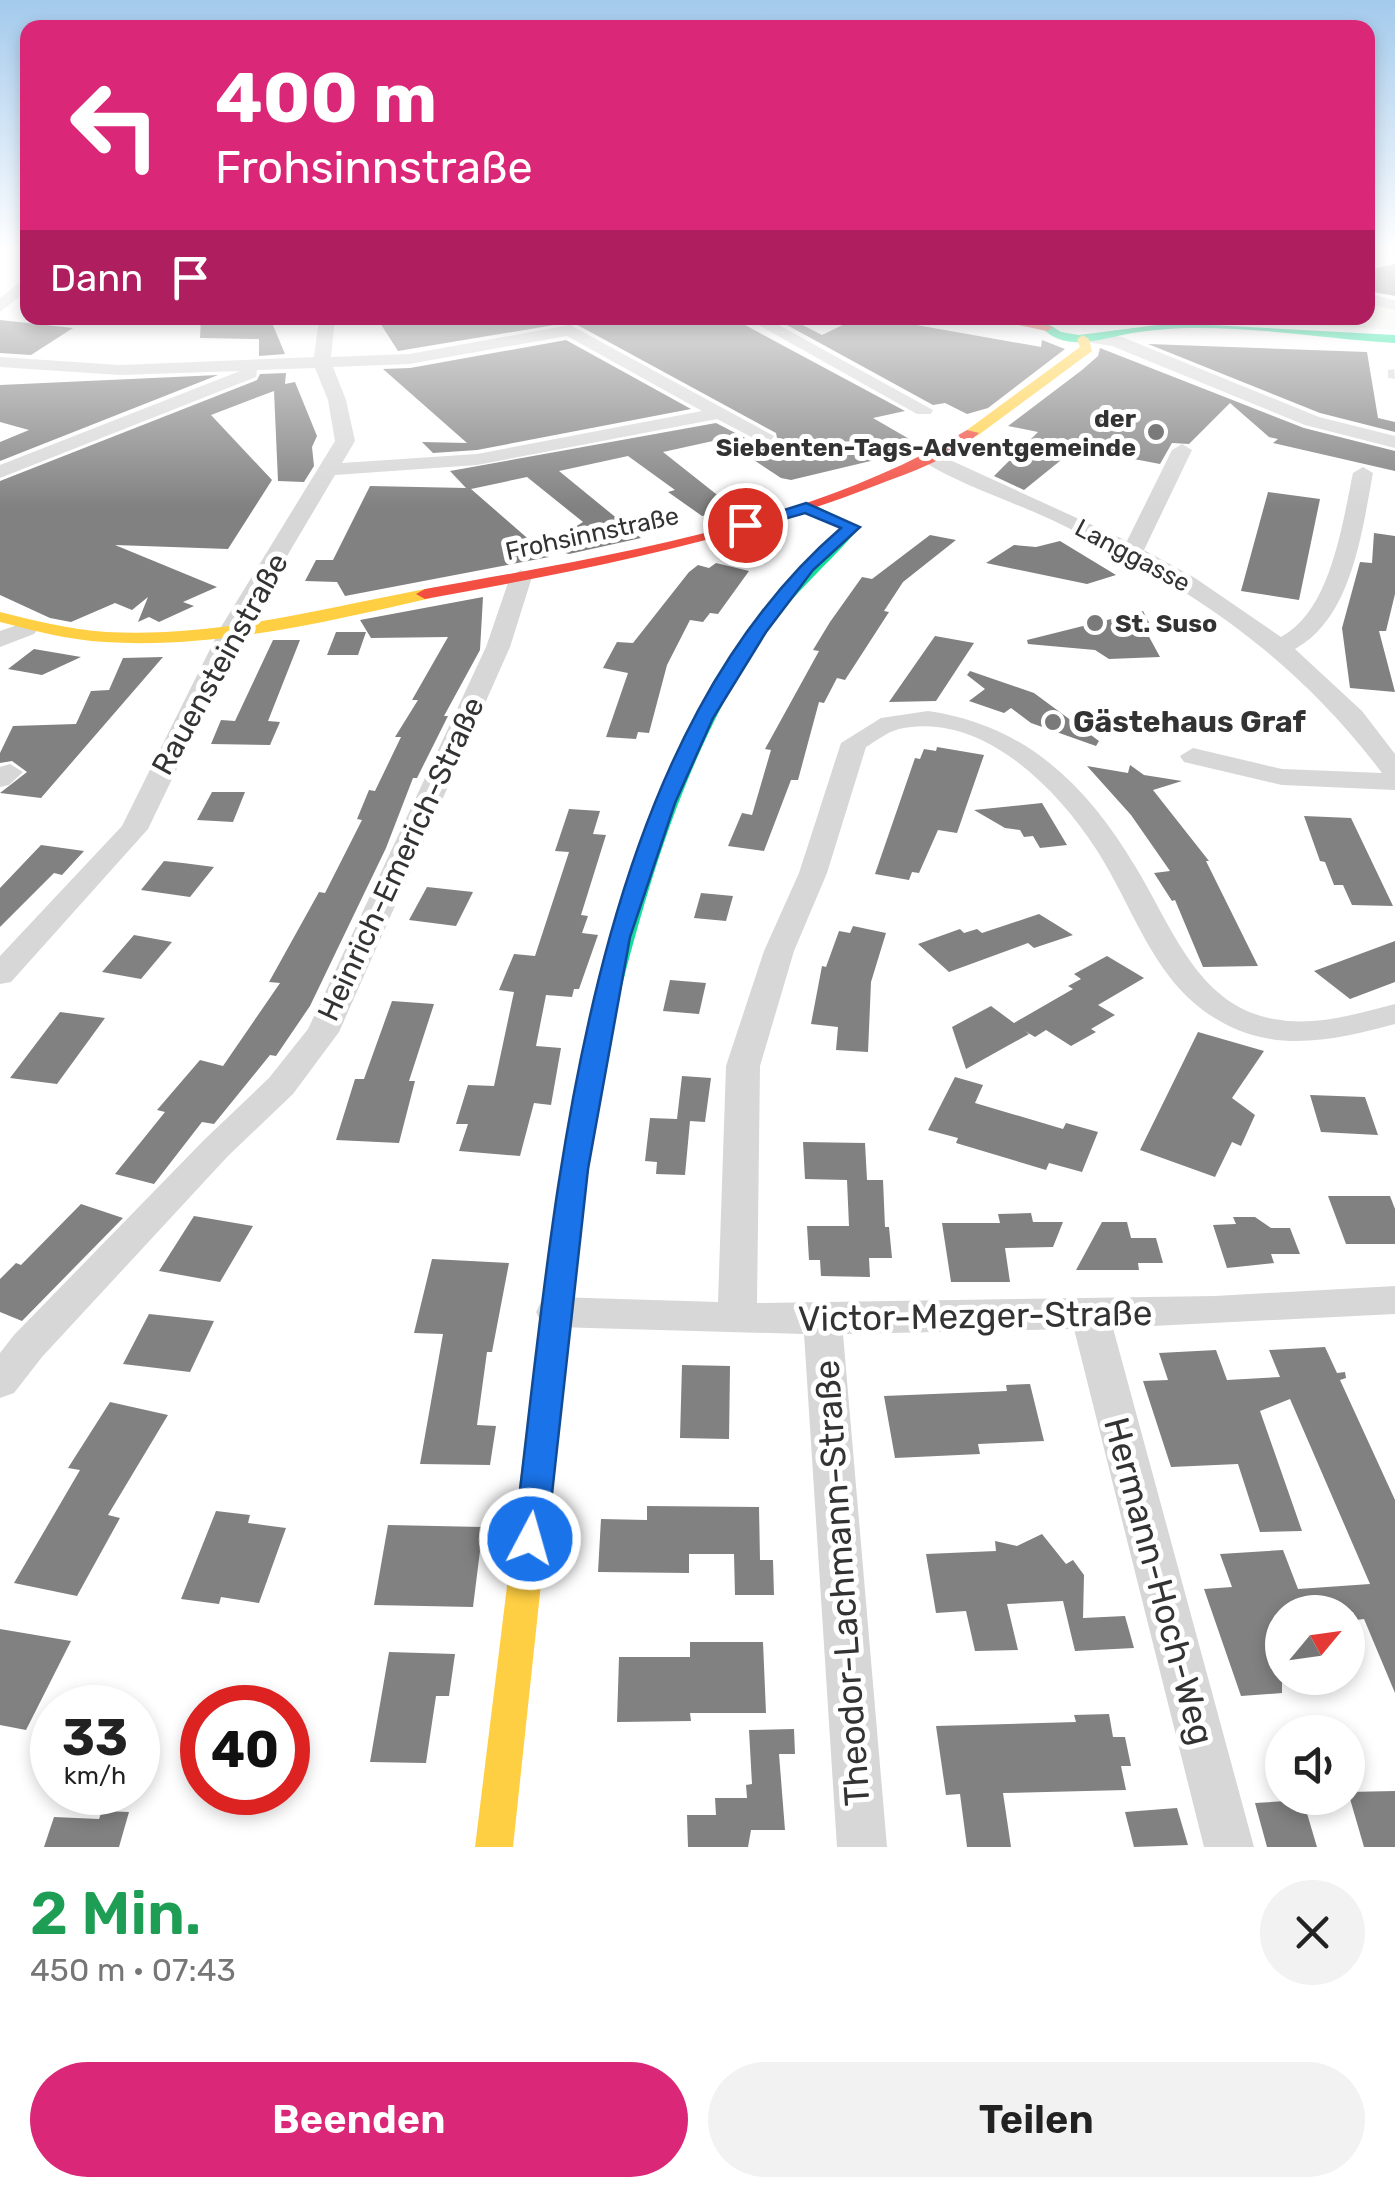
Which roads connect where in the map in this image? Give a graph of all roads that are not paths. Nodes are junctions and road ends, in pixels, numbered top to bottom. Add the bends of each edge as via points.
1 (326, 335) edge
2 (543, 335) edge
3 (579, 335) edge
4 (786, 335) edge
5 (1093, 335) edge
6 (1098, 335) edge
7 (1363, 335) edge
8 (1395, 337) edge
9 (0, 362) edge
10 (322, 363) junction
11 (272, 365) junction
12 (924, 410) dead end
13 (720, 413) junction
14 (764, 436) dead end
15 (1395, 442) edge
16 (1182, 450) dead end
17 (930, 458) junction
18 (330, 469) junction
19 (0, 472) edge
20 (1363, 473) dead end
21 (806, 507) junction
22 (1131, 554) junction
23 (521, 577) junction
24 (0, 617) edge
25 (234, 627) junction
26 (26, 629) junction
27 (0, 640) edge
28 (1281, 647) junction
29 (1193, 756) dead end
30 (1395, 772) edge
31 (1395, 782) edge
32 (0, 974) edge
33 (1395, 1014) edge
34 (1395, 1300) edge
35 (554, 1312) junction
36 (1090, 1314) junction
37 (737, 1319) junction
38 (822, 1320) junction
39 (0, 1382) edge
40 (494, 1847) edge
41 (862, 1847) edge
42 (1229, 1847) edge

1 - 10 street, Rauensteinstraße
2 - 10 street via 449,353
3 - 13 street
4 - 12 street
5 - 17 street, Frohsinnstraße via 1071,362
6 - 15 street via 1312,422
7 - 8 street
9 - 11 street via 120,370
10 - 11 street
10 - 18 street, Rauensteinstraße via 345,441
11 - 19 street
13 - 14 street
13 - 18 street via 438,466
16 - 22 street
17 - 21 street, Frohsinnstraße
17 - 22 street, Langgasse
18 - 25 street, Rauensteinstraße
20 - 28 street via 1324,610
21 - 23 street, Frohsinnstraße via 684,543
21 - 35 street via 852,527 807,566 704,718 664,803 619,937
22 - 28 street, Langgasse
23 - 25 street, Frohsinnstraße
23 - 39 street, Heinrich-Emerich-Straße via 498,647 323,1032 281,1086
24 - 26 street, Frohsinnstraße
25 - 26 street, Frohsinnstraße via 107,640
25 - 32 street, Rauensteinstraße via 134,829
26 - 27 street
28 - 30 street, Langgasse via 1362,724
29 - 31 street via 1282,777
33 - 37 street via 1322,1033 1290,1033 1232,1016 1184,981 1108,845 1032,758 959,724 893,722 854,743 743,1066
34 - 36 street, Victor-Mezger-Straße
35 - 37 street, Victor-Mezger-Straße
35 - 40 street
36 - 38 street, Victor-Mezger-Straße
36 - 42 street, Hermann-Hoch-Weg
37 - 38 street, Victor-Mezger-Straße
38 - 41 street, Theodor-Lachmann-Straße

